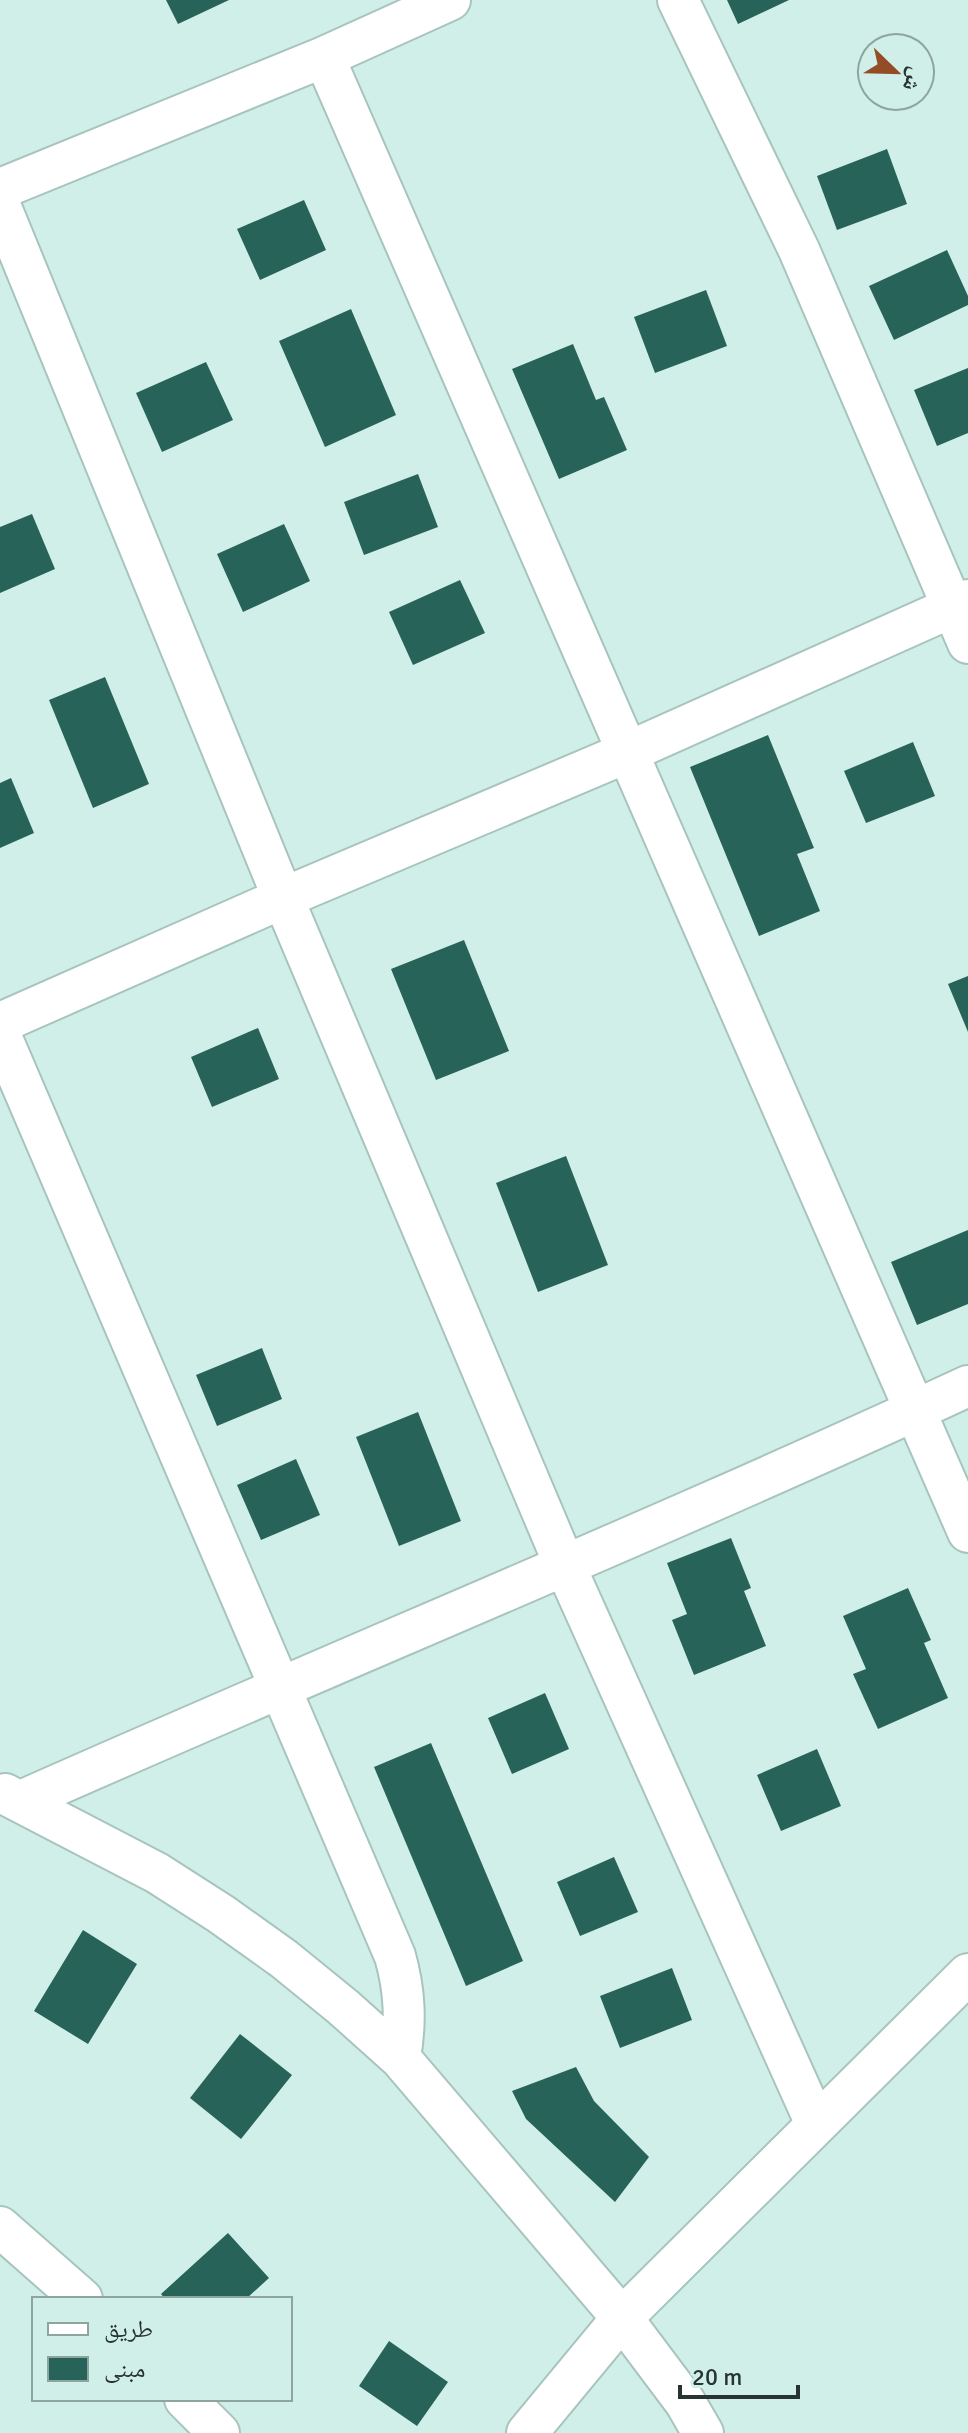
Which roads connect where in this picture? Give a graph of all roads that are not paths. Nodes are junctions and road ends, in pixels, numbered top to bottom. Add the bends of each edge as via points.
1 (450, 0) edge
2 (678, 0) edge
3 (324, 57) junction
4 (0, 189) edge
5 (0, 205) edge
6 (960, 603) edge
7 (968, 643) edge
8 (628, 752) junction
9 (283, 898) junction
10 (0, 1023) edge
11 (0, 1034) edge
12 (968, 1386) edge
13 (916, 1410) junction
14 (968, 1532) edge
15 (565, 1566) junction
16 (278, 1687) junction
17 (10, 1796) edge
18 (968, 1974) edge
19 (400, 2058) junction
20 (816, 2124) junction
21 (0, 2227) edge
22 (80, 2297) edge
23 (622, 2318) junction
24 (187, 2401) edge
25 (219, 2433) edge
26 (527, 2433) edge
27 (703, 2433) edge

1 - 3 street
2 - 6 street
3 - 4 street
3 - 8 street
5 - 9 street
6 - 7 street
6 - 8 street
8 - 9 street
8 - 13 street
9 - 10 street
9 - 15 street
11 - 16 street
12 - 13 street
13 - 14 street
13 - 15 street
15 - 16 street
15 - 20 street
16 - 17 street
16 - 19 street via 395,1956 405,2007
17 - 19 street via 157,1873 221,1914 296,1969
18 - 20 street
19 - 23 street
20 - 23 street
21 - 22 street
23 - 26 street
23 - 27 street
24 - 25 street

